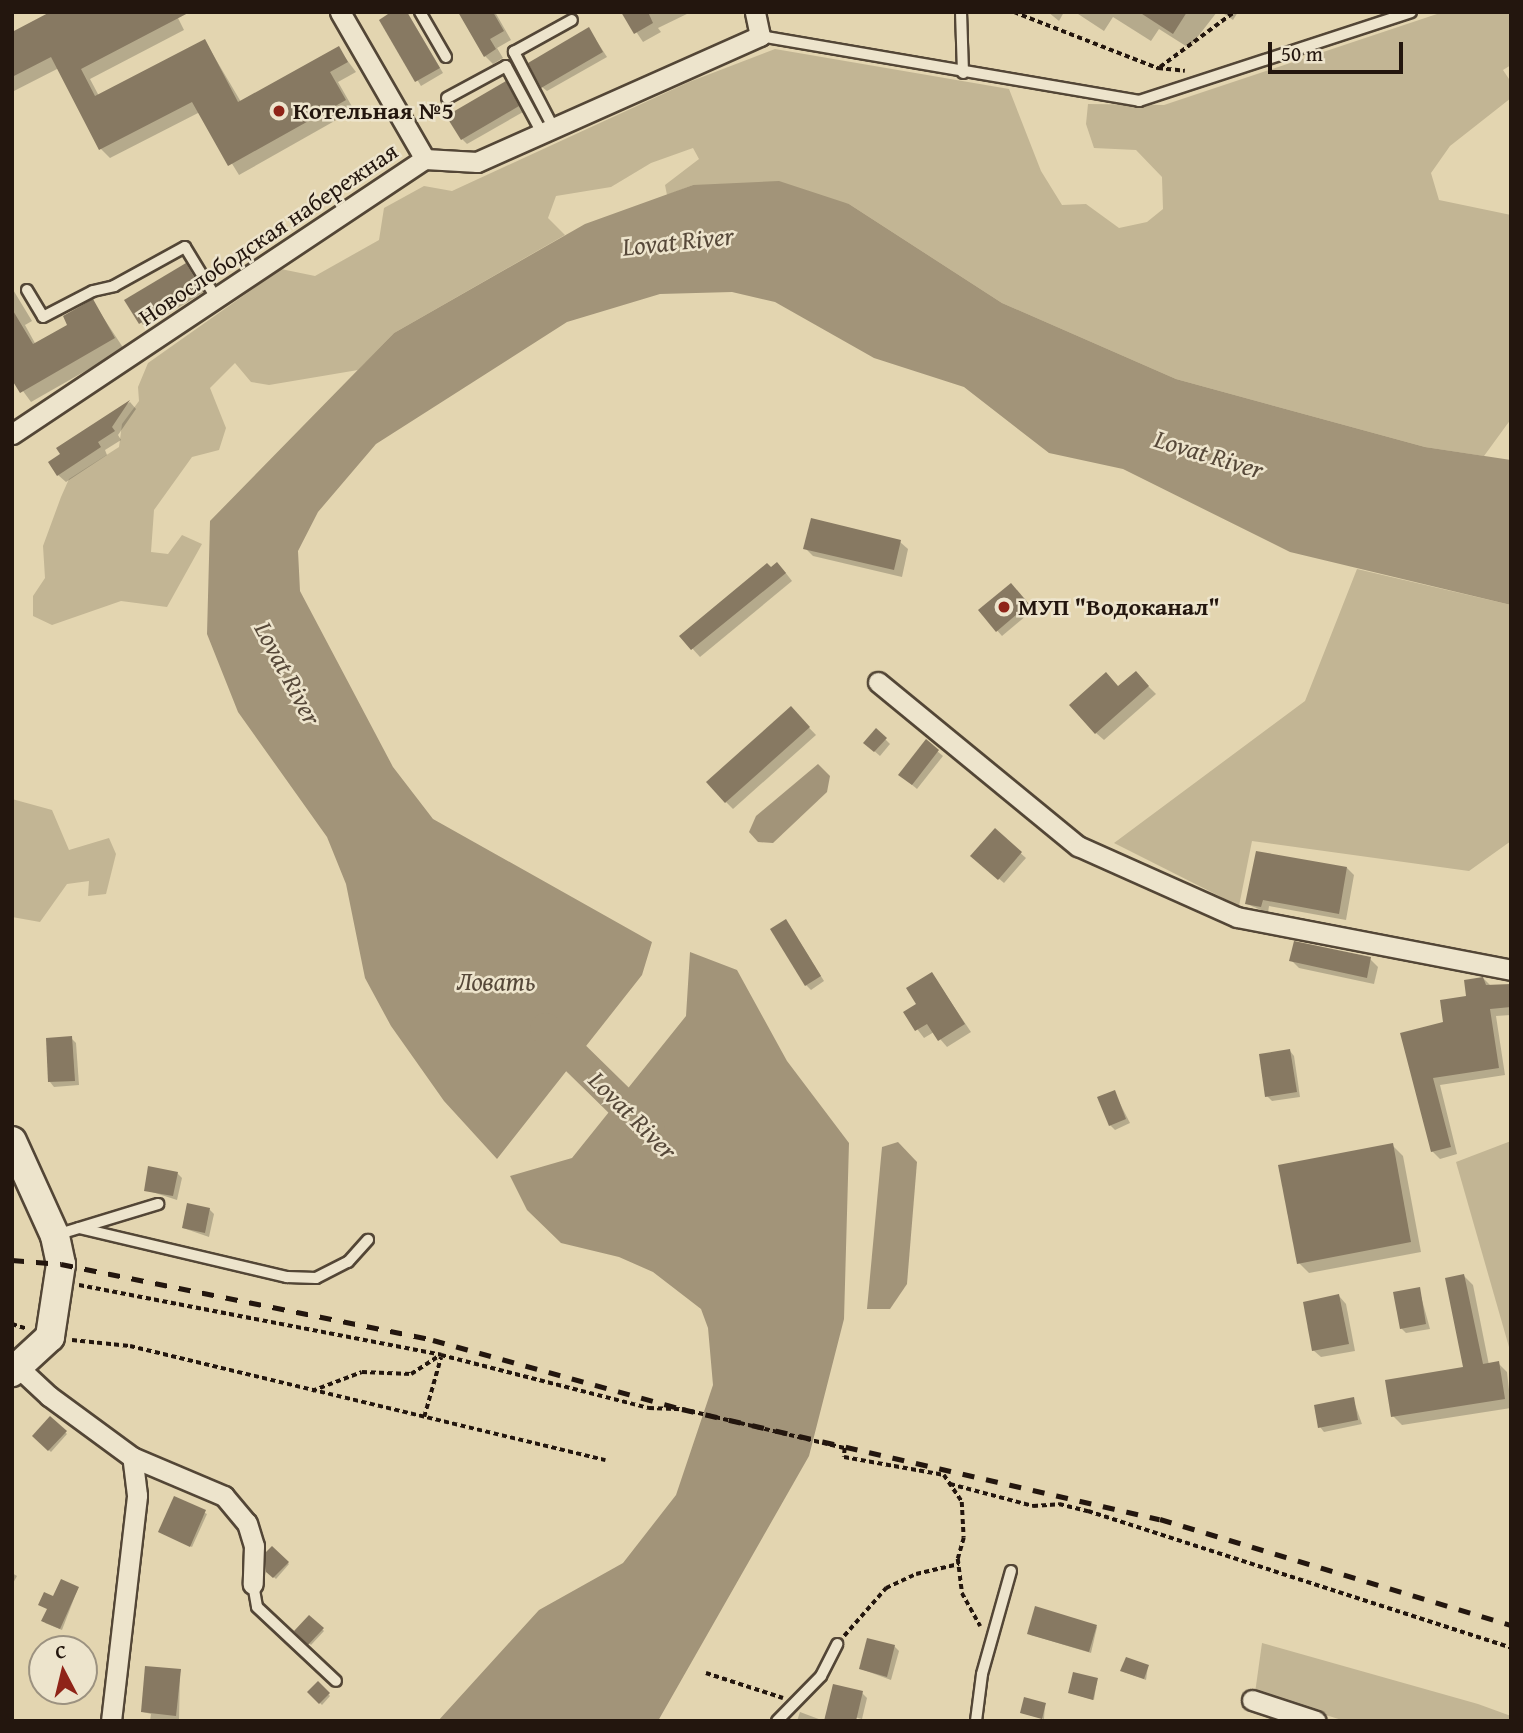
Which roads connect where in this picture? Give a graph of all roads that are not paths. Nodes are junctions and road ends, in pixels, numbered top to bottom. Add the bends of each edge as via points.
1 (420, 12) edge
2 (755, 12) edge
3 (961, 12) edge
4 (1411, 12) edge
5 (344, 14) edge
6 (572, 20) dead end
7 (760, 36) junction
8 (446, 57) dead end
9 (963, 73) junction
10 (447, 98) dead end
11 (548, 130) junction
12 (425, 159) junction
13 (27, 290) dead end
14 (216, 298) junction
15 (12, 434) edge
16 (878, 682) dead end
17 (1511, 971) edge
18 (12, 1141) edge
19 (158, 1204) dead end
20 (67, 1232) junction
21 (368, 1240) dead end
22 (15, 1373) edge
23 (132, 1457) junction
24 (1011, 1571) dead end
25 (253, 1584) joint
26 (837, 1644) road end
27 (336, 1681) dead end
28 (1252, 1700) dead end
29 (111, 1721) edge
30 (777, 1721) edge
31 (976, 1721) edge
32 (1316, 1721) edge

1 - 8 lane
2 - 7 street
3 - 9 lane
4 - 9 lane via 1139,101
5 - 12 street
6 - 11 lane via 514,52
7 - 9 lane
7 - 11 street, Новослободская набережная
10 - 11 lane via 506,66
11 - 12 street, Новослободская набережная via 477,162
12 - 14 street, Новослободская набережная
13 - 14 lane via 43,317 93,291 114,286 185,247
14 - 15 street, Новослободская набережная
16 - 17 street via 1078,846 1237,917
18 - 20 street
19 - 20 lane
20 - 21 lane via 287,1277 316,1278 348,1262
20 - 22 street via 50,1337
22 - 23 street
23 - 25 street via 224,1496 247,1524 254,1546
23 - 29 street via 137,1495
24 - 31 lane
25 - 27 lane via 257,1607
26 - 30 lane via 821,1676
28 - 32 street

